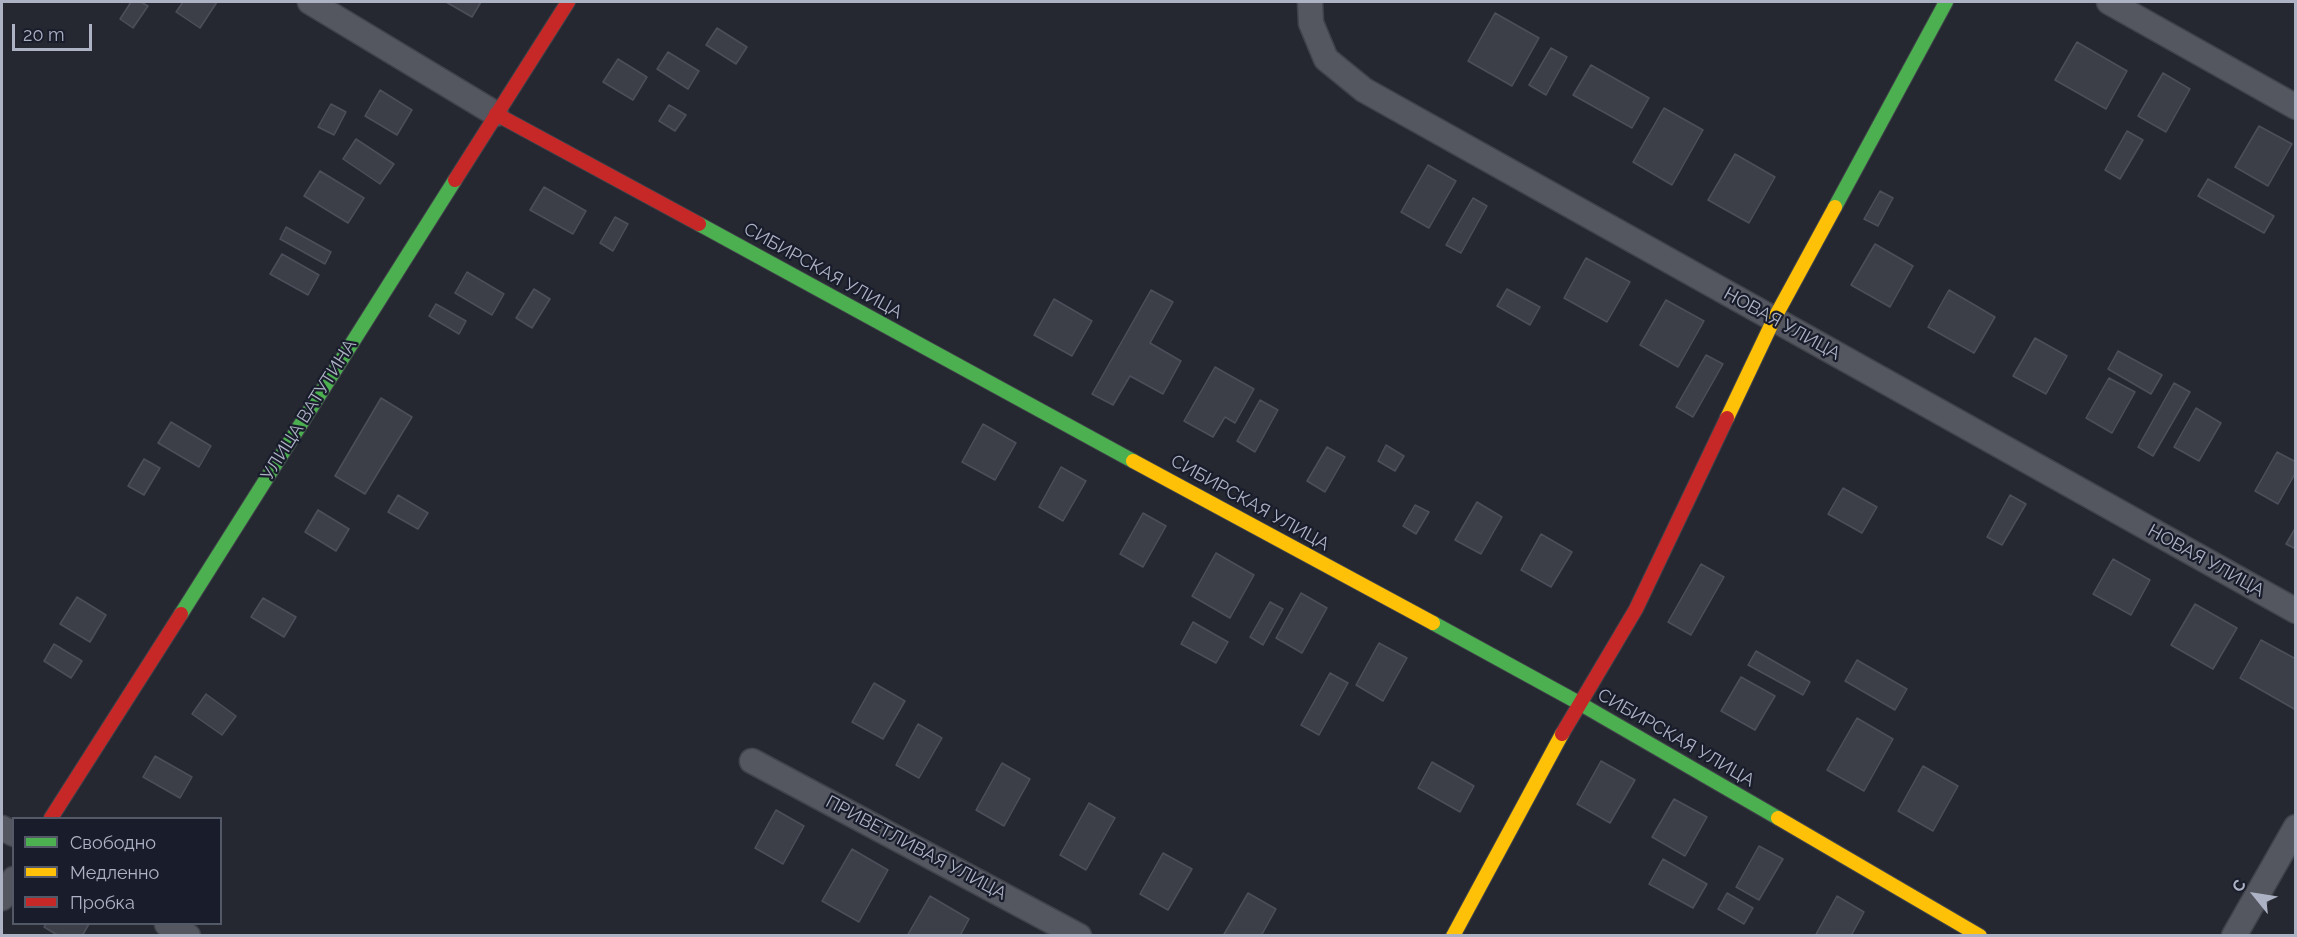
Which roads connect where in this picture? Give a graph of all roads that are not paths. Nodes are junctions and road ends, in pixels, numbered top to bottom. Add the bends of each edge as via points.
1 (310, 2) edge
2 (567, 2) edge
3 (1310, 2) edge
4 (1946, 2) edge
5 (2109, 2) edge
6 (2295, 107) edge
7 (496, 114) junction
8 (1774, 319) junction
9 (2295, 611) edge
10 (1579, 703) junction
11 (752, 761) dead end
12 (52, 817) edge
13 (2295, 827) edge
14 (12, 882) edge
15 (2, 898) edge
16 (169, 925) edge
17 (188, 936) edge
18 (1079, 936) edge
19 (1453, 936) edge
20 (1980, 936) edge
21 (2234, 936) edge

1 - 7 street
2 - 7 street, УЛИЦА ВАТУТИНА
3 - 8 street, НОВАЯ УЛИЦА via 1311,23 1326,59 1364,90
4 - 8 street
5 - 6 street
7 - 10 street, СИБИРСКАЯ УЛИЦА
7 - 12 street, УЛИЦА ВАТУТИНА
8 - 9 street, НОВАЯ УЛИЦА
8 - 10 street via 1636,609
10 - 19 street
10 - 20 street, СИБИРСКАЯ УЛИЦА
11 - 18 street, ПРИВЕТЛИВАЯ УЛИЦА
13 - 21 street
14 - 15 street
16 - 17 street

